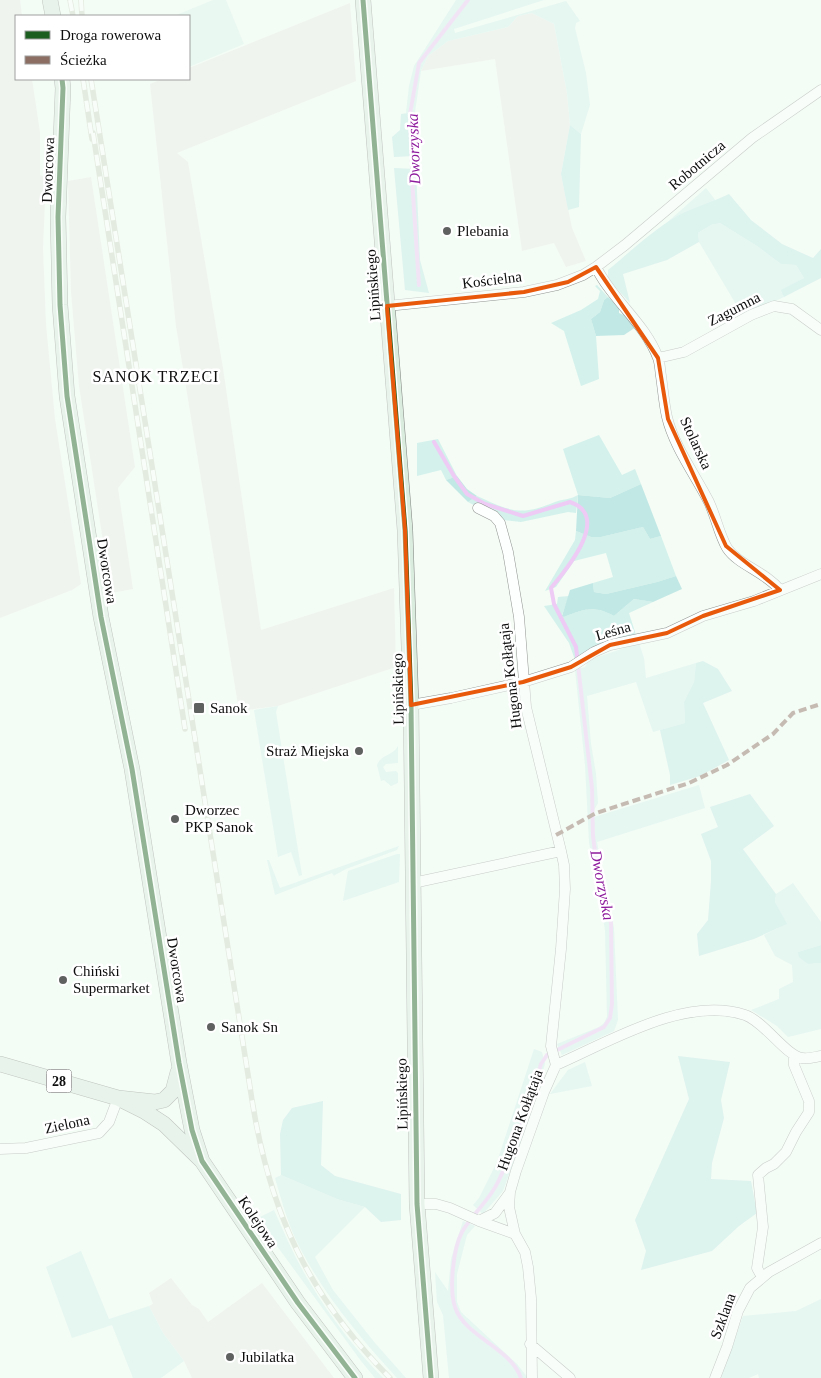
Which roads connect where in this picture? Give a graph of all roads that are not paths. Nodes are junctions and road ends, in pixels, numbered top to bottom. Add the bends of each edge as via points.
1 (50, 0) edge
2 (363, 0) edge
3 (52, 15) edge
4 (62, 80) edge
5 (821, 90) edge
6 (596, 267) junction
7 (387, 306) junction
8 (821, 330) edge
9 (658, 358) junction
10 (478, 508) dead end
11 (821, 574) edge
12 (780, 590) junction
13 (523, 682) junction
14 (411, 705) junction
15 (560, 851) junction
16 (413, 883) junction
17 (794, 1056) junction
18 (821, 1056) edge
19 (178, 1063) junction
20 (0, 1064) edge
21 (556, 1065) junction
22 (118, 1098) junction
23 (0, 1149) edge
24 (202, 1161) junction
25 (510, 1192) junction
26 (417, 1204) junction
27 (479, 1221) junction
28 (514, 1234) junction
29 (821, 1243) edge
30 (762, 1277) junction
31 (530, 1344) junction
32 (355, 1378) edge
33 (431, 1378) edge
34 (532, 1378) edge
35 (570, 1378) edge
36 (716, 1378) edge

1 - 3 main road
2 - 7 main road, Lipińskiego
4 - 19 main road, Dworcowa / 28 via 59,286 67,396 101,617 132,769
5 - 6 street, Robotnicza via 752,138
6 - 7 street, Kościelna via 568,282 540,289
6 - 9 street, Stolarska via 603,282 626,308
7 - 14 main road, Lipińskiego via 405,530
8 - 9 street, Zagumna via 792,309 774,306 750,315 684,352
9 - 12 street, Stolarska via 668,419 710,503 726,546 735,557 774,582
10 - 13 street, Hugona Kołłątaja via 500,523 508,552 519,617
11 - 12 street, Leśna
12 - 13 street, Leśna via 703,616 667,633 610,645 571,666
13 - 14 street, Leśna
13 - 15 street, Hugona Kołłątaja
14 - 16 main road, Lipińskiego
15 - 16 street
15 - 21 street, Hugona Kołłątaja via 564,865 564,899 551,1046
16 - 26 main road, Lipińskiego
17 - 18 street via 804,1059
17 - 21 street via 764,1027 746,1015 701,1011 650,1023
17 - 30 street via 794,1065 809,1101 809,1112 786,1152 758,1174 763,1227 757,1268
19 - 22 main road, 28 via 174,1091 164,1100
19 - 24 main road, Kolejowa
20 - 22 main road, 28
21 - 25 street, Hugona Kołłątaja
22 - 23 street, Zielona via 110,1122 99,1133 26,1148
22 - 24 main road, Kolejowa / 28 via 164,1124
24 - 32 main road, Kolejowa / 28 via 298,1303
25 - 27 street, Hugona Kołłątaja via 495,1213
25 - 28 street, Hugona Kołłątaja
26 - 27 street via 436,1204
26 - 33 main road, Lipińskiego
27 - 28 street
28 - 31 street, Hugona Kołłątaja via 525,1252 528,1267
29 - 30 street, Szklana
30 - 36 street, Szklana via 750,1288 738,1311
31 - 34 street, Hugona Kołłątaja
31 - 35 street

